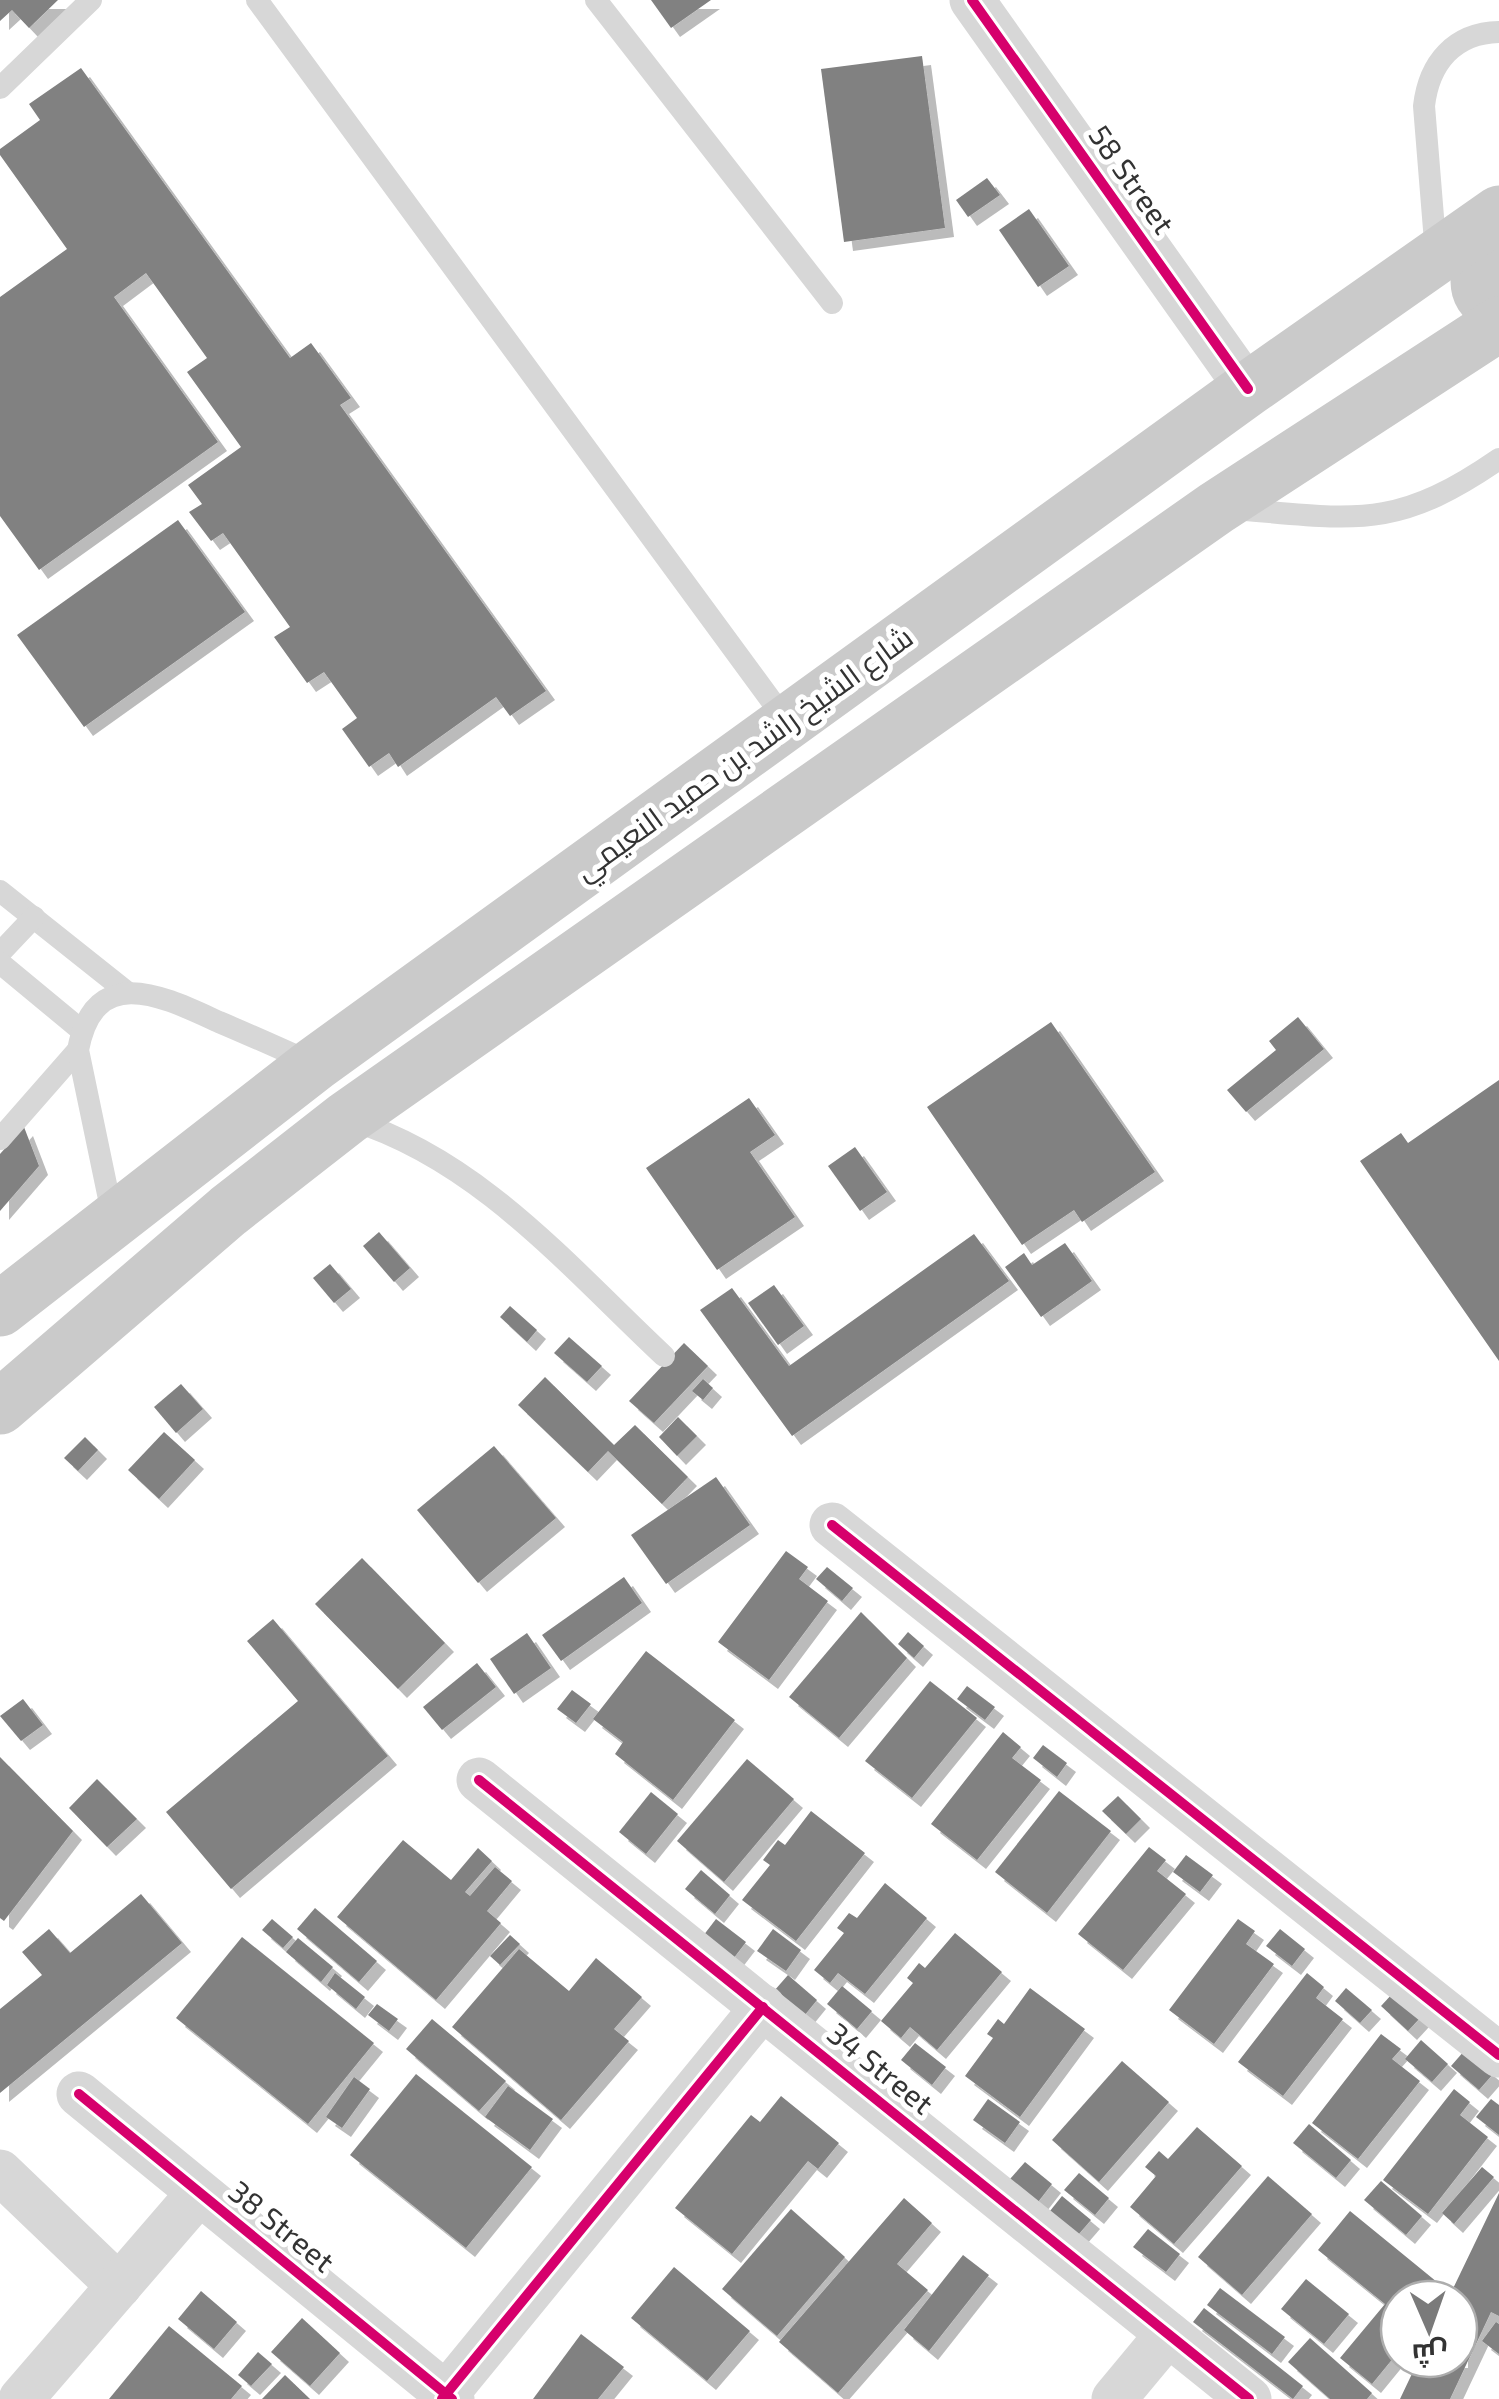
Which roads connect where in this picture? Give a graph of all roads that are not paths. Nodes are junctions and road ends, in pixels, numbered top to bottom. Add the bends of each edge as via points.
1 (91, 0) edge
2 (257, 0) edge
3 (596, 0) edge
4 (972, 0) edge
5 (1499, 32) edge
6 (0, 88) edge
7 (1499, 213) edge
8 (1499, 245) edge
9 (1436, 256) junction
10 (832, 303) dead end
11 (1499, 308) edge
12 (1499, 324) edge
13 (1248, 389) junction
14 (1499, 459) edge
15 (1216, 508) junction
16 (787, 722) junction
17 (0, 890) edge
18 (34, 918) junction
19 (0, 953) edge
20 (0, 963) edge
21 (127, 992) junction
22 (80, 1040) junction
23 (315, 1064) junction
24 (347, 1118) junction
25 (0, 1138) edge
26 (114, 1218) junction
27 (0, 1309) edge
28 (664, 1356) dead end
29 (0, 1407) edge
30 (832, 1524) dead end
31 (479, 1780) dead end
32 (762, 2007) junction
33 (1499, 2055) edge
34 (78, 2094) dead end
35 (0, 2172) edge
36 (200, 2193) junction
37 (119, 2286) junction
38 (1168, 2334) junction
39 (447, 2397) edge
40 (21, 2399) edge
41 (1114, 2399) edge
42 (1249, 2399) edge

1 - 6 lane
2 - 16 lane
3 - 10 lane
4 - 13 street, 58 Street
5 - 9 lane via 1465,38 1448,50 1426,86
7 - 9 main road, شارع الشيخ راشد بن حميد النعيمي
8 - 11 main road via 1482,258 1476,275 1480,291
9 - 13 main road, شارع الشيخ راشد بن حميد النعيمي
12 - 15 main road
13 - 16 main road, شارع الشيخ راشد بن حميد النعيمي
14 - 15 lane via 1454,490 1388,515
15 - 24 main road
16 - 23 main road, شارع الشيخ راشد بن حميد النعيمي
17 - 18 lane
18 - 19 lane
18 - 21 lane
20 - 22 lane
21 - 22 lane via 107,1000
21 - 23 lane via 166,998
22 - 25 lane
22 - 26 lane
23 - 26 main road, شارع الشيخ راشد بن حميد النعيمي
24 - 28 lane via 432,1151 468,1177
24 - 29 main road
26 - 27 main road, شارع الشيخ راشد بن حميد النعيمي
30 - 33 street
31 - 32 street, 34 Street
32 - 38 street, 34 Street
32 - 39 street
34 - 36 street, 38 Street
35 - 37 street
36 - 37 street
36 - 39 street, 38 Street
37 - 40 street
38 - 41 street
38 - 42 street, 34 Street

